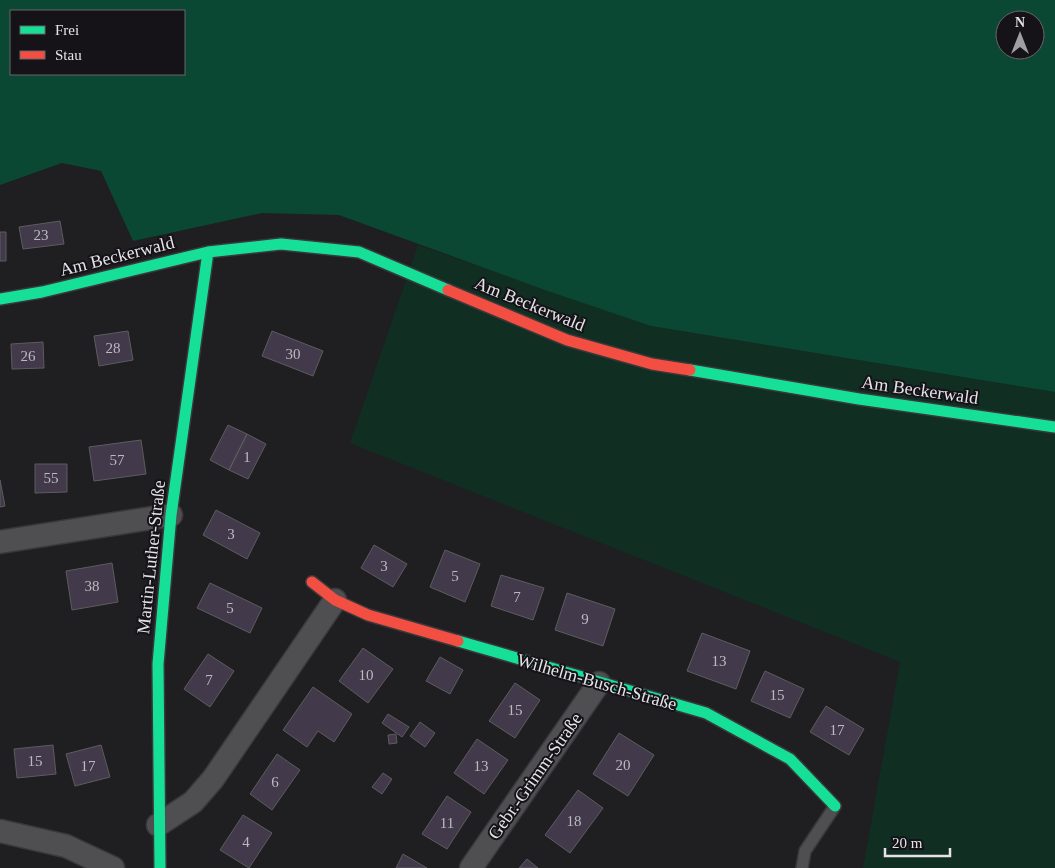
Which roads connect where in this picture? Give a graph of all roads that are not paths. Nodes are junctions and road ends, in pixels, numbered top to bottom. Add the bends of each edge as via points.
1 (208, 252) junction
2 (0, 299) edge
3 (1055, 427) edge
4 (171, 515) junction
5 (0, 542) edge
6 (312, 582) dead end
7 (335, 600) junction
8 (599, 683) junction
9 (835, 806) joint
10 (158, 825) junction
11 (0, 831) edge
12 (112, 868) edge
13 (160, 868) edge
14 (471, 868) edge
15 (802, 868) edge

1 - 2 street, Am Beckerwald
1 - 3 street, Am Beckerwald via 281,244 359,252 567,340 652,364
1 - 4 street, Martin-Luther-Straße
4 - 5 street
4 - 10 street, Martin-Luther-Straße via 158,664
6 - 7 street, Wilhelm-Busch-Straße
7 - 8 street, Wilhelm-Busch-Straße via 368,615
7 - 10 street via 213,780 193,802
8 - 9 street, Wilhelm-Busch-Straße via 706,712 790,759
8 - 14 street, Gebr.-Grimm-Straße
9 - 15 lane via 805,851
10 - 13 street, Martin-Luther-Straße
11 - 12 street via 66,846

